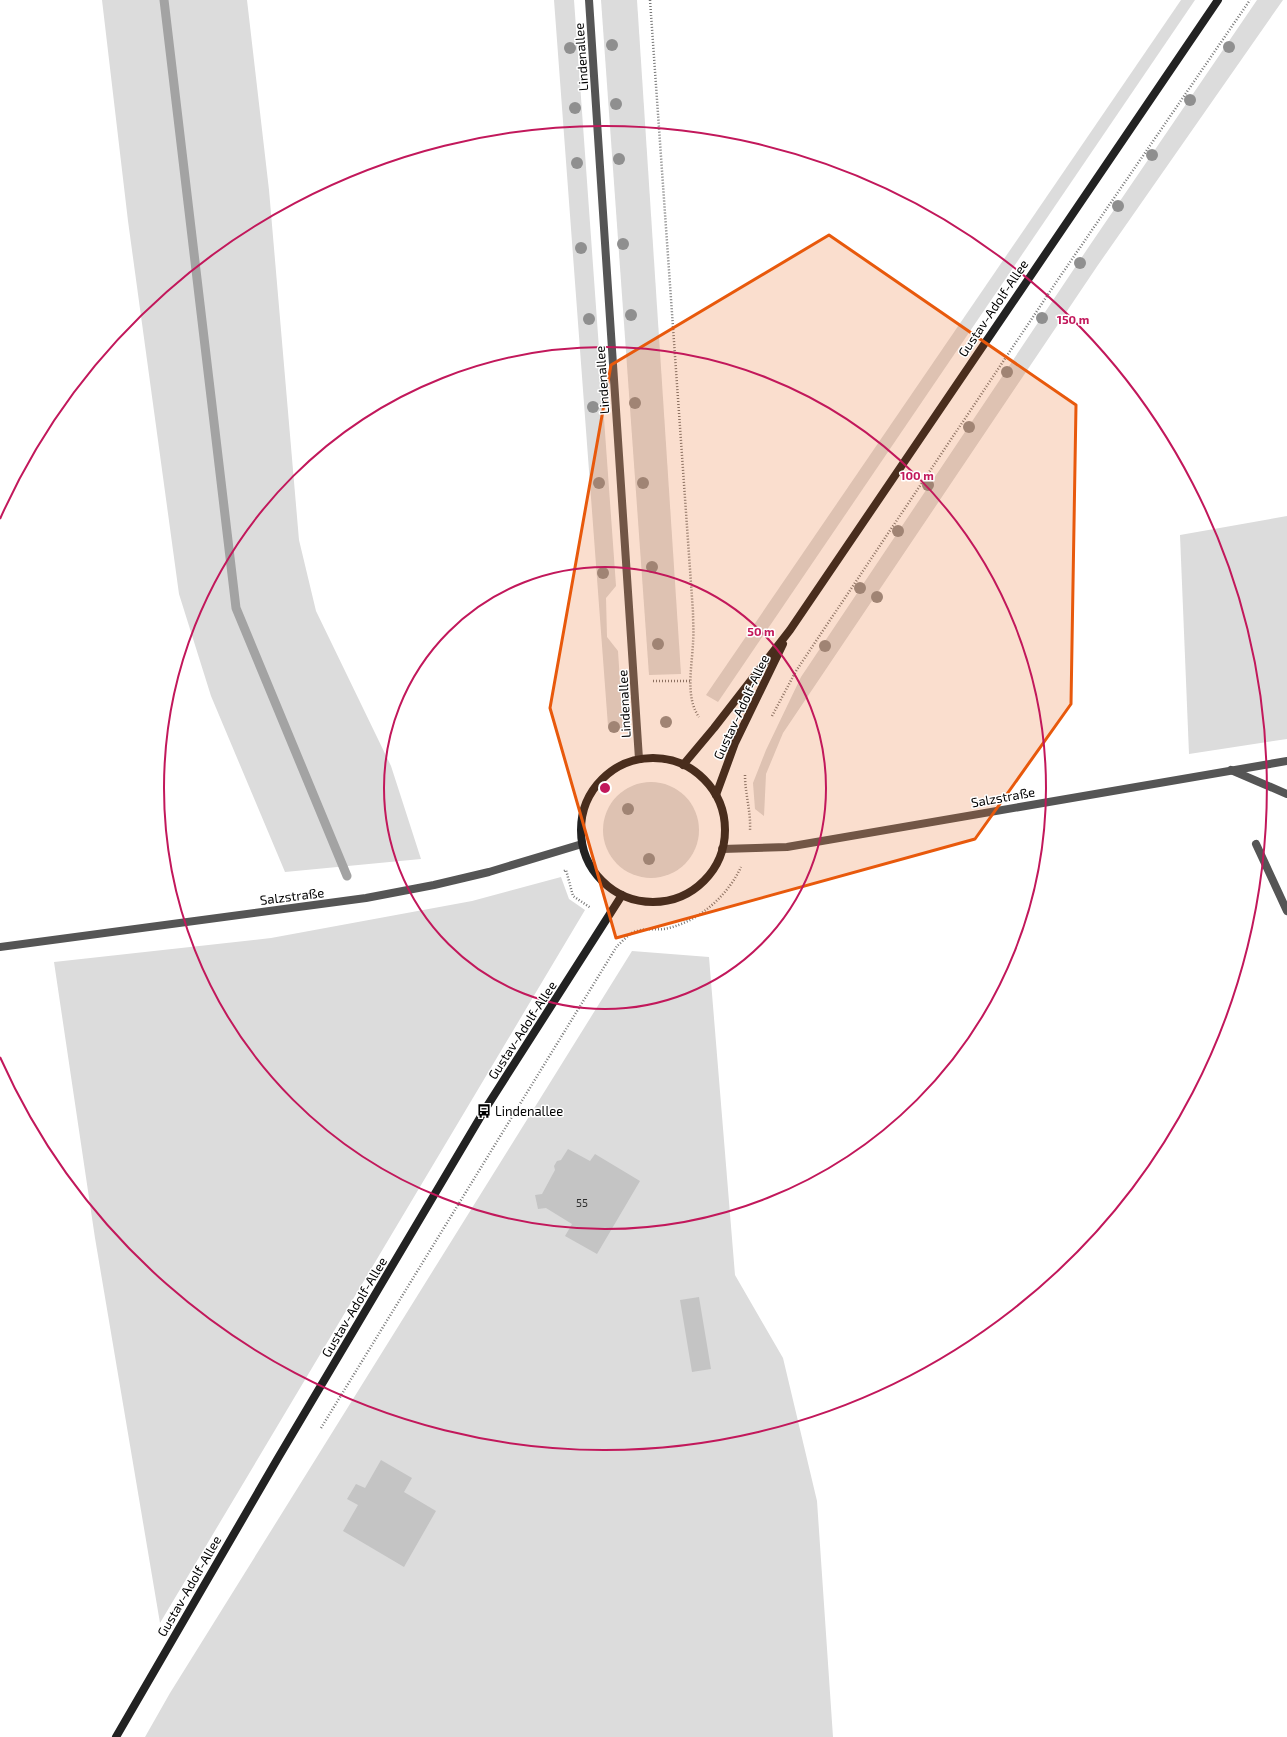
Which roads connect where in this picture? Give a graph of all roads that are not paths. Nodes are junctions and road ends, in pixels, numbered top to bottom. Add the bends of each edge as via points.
1 (589, 0) edge
2 (1218, 0) edge
3 (790, 630) junction
4 (639, 760) junction
5 (1287, 761) edge
6 (683, 765) junction
7 (1231, 770) junction
8 (1287, 794) edge
9 (716, 795) junction
10 (582, 844) junction
11 (1256, 844) dead end
12 (722, 850) junction
13 (622, 896) junction
14 (1287, 912) edge
15 (0, 947) edge
16 (116, 1737) edge

1 - 4 street, Lindenallee
2 - 3 street, Gustav-Adolf-Allee
3 - 6 street, Gustav-Adolf-Allee
3 - 9 street, Gustav-Adolf-Allee via 735,743
4 - 6 street via 662,759
4 - 10 street via 618,767 600,781 587,800 581,822
5 - 7 street, Salzstraße
6 - 9 street via 702,777
7 - 8 street
7 - 12 street, Salzstraße via 787,847
9 - 12 street via 724,816
10 - 13 street via 590,865 603,883
10 - 15 street, Salzstraße via 489,872 366,898
11 - 14 street
12 - 13 street via 706,879 688,893 666,901 644,902
13 - 16 street, Gustav-Adolf-Allee via 480,1117

